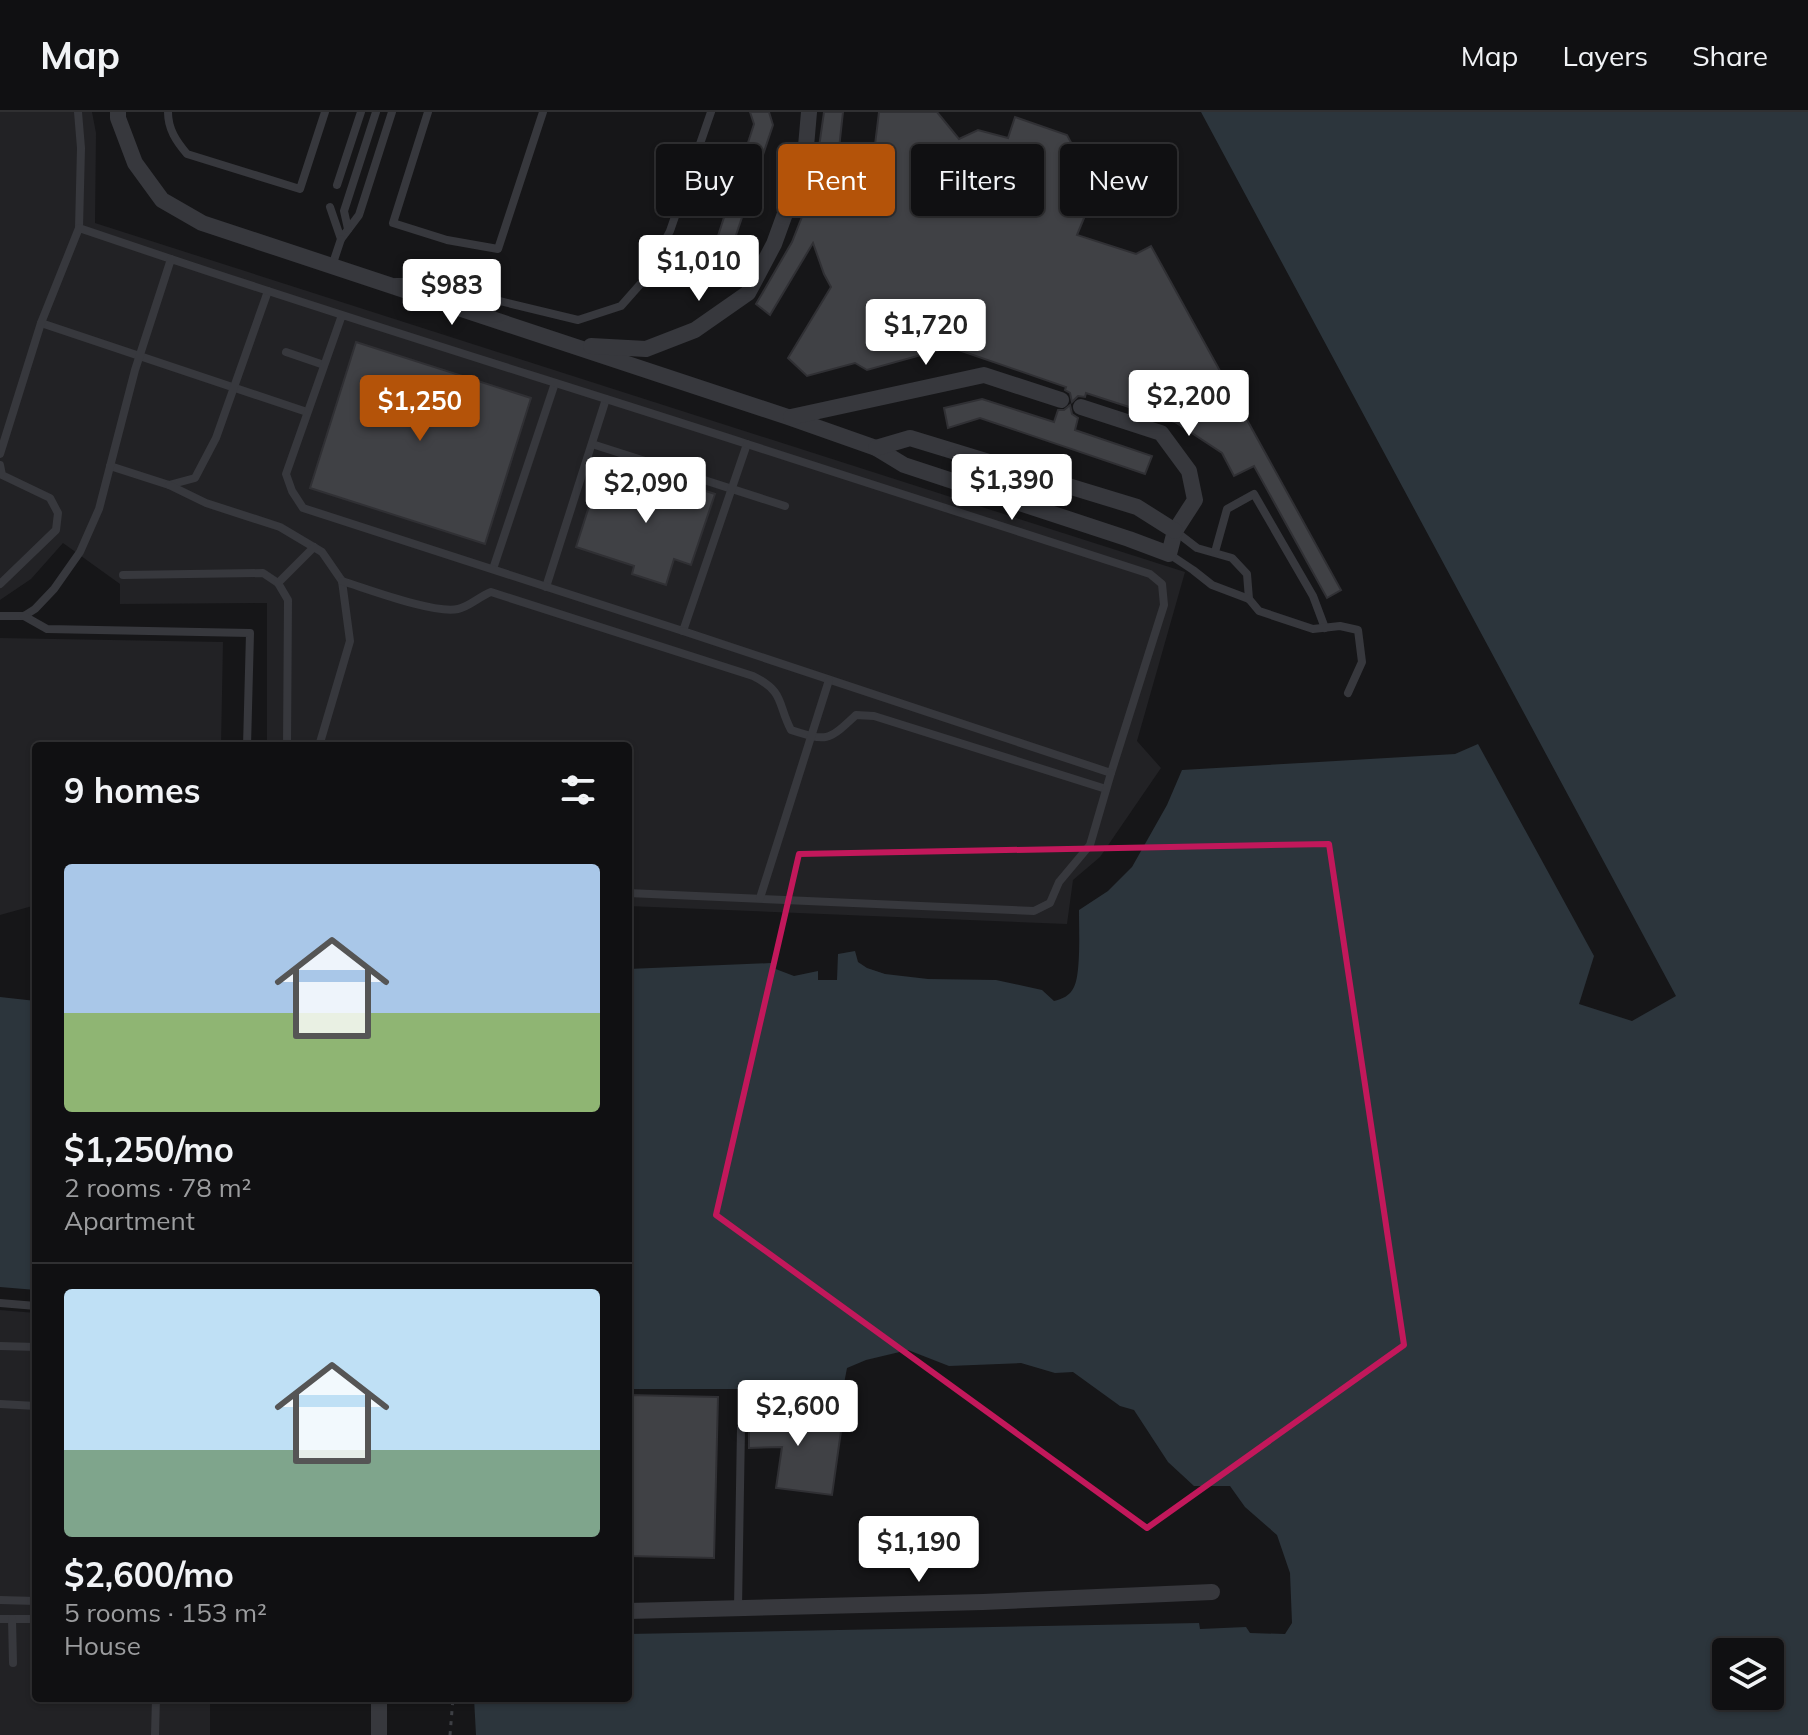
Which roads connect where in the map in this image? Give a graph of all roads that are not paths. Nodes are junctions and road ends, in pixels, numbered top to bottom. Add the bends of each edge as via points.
1 (78, 112) edge
2 (118, 112) edge
3 (168, 112) edge
4 (325, 112) edge
5 (361, 112) edge
6 (376, 112) edge
7 (392, 112) edge
8 (428, 112) edge
9 (543, 112) edge
10 (711, 112) edge
11 (809, 112) edge
12 (337, 185) dead end
13 (330, 207) dead end
14 (79, 228) junction
15 (348, 229) junction
16 (341, 239) junction
17 (171, 259) junction
18 (332, 266) junction
19 (379, 281) junction
20 (268, 291) junction
21 (342, 315) junction
22 (41, 323) junction
23 (568, 344) junction
24 (286, 352) dead end
25 (139, 355) junction
26 (324, 365) junction
27 (555, 383) junction
28 (234, 386) junction
29 (606, 399) junction
30 (1061, 400) dead end
31 (1081, 407) dead end
32 (307, 412) junction
33 (788, 417) junction
34 (592, 444) junction
35 (747, 444) junction
36 (876, 448) junction
37 (0, 454) edge
38 (0, 465) edge
39 (110, 466) junction
40 (169, 485) junction
41 (732, 487) junction
42 (785, 506) dead end
43 (1175, 531) junction
44 (314, 547) junction
45 (1215, 552) junction
46 (1169, 554) junction
47 (493, 569) junction
48 (123, 575) dead end
49 (342, 581) junction
50 (278, 583) junction
51 (0, 584) edge
52 (546, 587) junction
53 (1249, 599) junction
54 (0, 616) edge
55 (24, 616) junction
56 (1325, 628) junction
57 (683, 631) junction
58 (829, 680) junction
59 (1348, 693) dead end
60 (811, 737) junction
61 (247, 742) edge
62 (287, 742) edge
63 (320, 742) edge
64 (1111, 773) junction
65 (1106, 789) junction
66 (632, 893) edge
67 (760, 898) junction
68 (0, 1303) edge
69 (32, 1306) edge
70 (0, 1346) edge
71 (32, 1347) edge
72 (0, 1404) edge
73 (32, 1406) edge
74 (741, 1428) dead end
75 (1212, 1592) dead end
76 (0, 1600) edge
77 (32, 1601) edge
78 (738, 1608) junction
79 (632, 1611) edge
80 (0, 1619) edge
81 (12, 1619) junction
82 (32, 1619) edge
83 (13, 1663) dead end
84 (156, 1702) edge
85 (379, 1702) edge
86 (155, 1735) edge
87 (379, 1735) edge

1 - 14 lane
2 - 18 street via 135,163 162,200 202,223
3 - 4 lane via 175,139 187,154 300,189
5 - 12 lane
6 - 15 lane via 344,211
7 - 15 lane via 359,215
8 - 9 lane via 393,223 498,249
10 - 19 lane via 670,231 644,280 621,306 578,320 413,282
11 - 23 street via 805,158 774,244 748,293 695,330 646,349
13 - 16 lane
14 - 17 lane
14 - 22 lane
15 - 16 lane
16 - 18 lane
17 - 20 lane
17 - 25 lane
18 - 19 street
19 - 23 street
20 - 21 lane
20 - 28 lane
21 - 26 lane
21 - 27 lane
22 - 25 lane
22 - 37 lane
23 - 33 street
24 - 26 lane
25 - 28 lane
25 - 39 lane
26 - 32 lane
27 - 29 lane
27 - 47 lane
28 - 32 lane
28 - 40 lane via 195,478
29 - 34 lane
29 - 35 lane
30 - 33 street via 984,375
31 - 43 street via 1161,433 1189,471 1195,500
32 - 47 lane via 286,474 303,508
33 - 36 street
34 - 41 lane
34 - 52 lane
35 - 41 lane
35 - 64 lane via 1150,574 1162,584 1164,605
36 - 43 street via 910,438 1137,507
36 - 46 street via 904,465
38 - 51 lane via 2,475 50,498 58,513 56,530
39 - 40 lane
39 - 55 lane via 80,552 54,589
40 - 44 lane via 280,527
41 - 42 lane
41 - 57 lane
43 - 45 lane via 1197,548
43 - 46 street
44 - 49 lane
44 - 50 lane
45 - 53 lane via 1232,558 1247,574
45 - 56 lane via 1227,509 1254,494 1313,596
46 - 53 lane via 1212,585
47 - 52 lane
48 - 50 lane via 263,573
49 - 60 lane via 443,611 462,608 491,592 753,676 778,694 791,730
49 - 63 lane via 350,641
50 - 62 lane via 288,600
52 - 57 lane
53 - 56 lane via 1259,611
54 - 55 lane
55 - 61 lane via 47,629 250,633
56 - 59 lane via 1358,630 1362,662
57 - 58 lane
58 - 60 lane
58 - 64 lane
60 - 65 lane via 837,733 856,715 874,716
60 - 67 lane
64 - 65 lane
65 - 67 lane via 1090,845 1059,882 1050,903 1034,911
66 - 67 lane
68 - 69 lane
70 - 71 lane
72 - 73 lane
74 - 78 lane
75 - 78 street
76 - 77 lane
78 - 79 street
80 - 81 lane
81 - 82 lane
81 - 83 lane
84 - 86 lane
85 - 87 street

